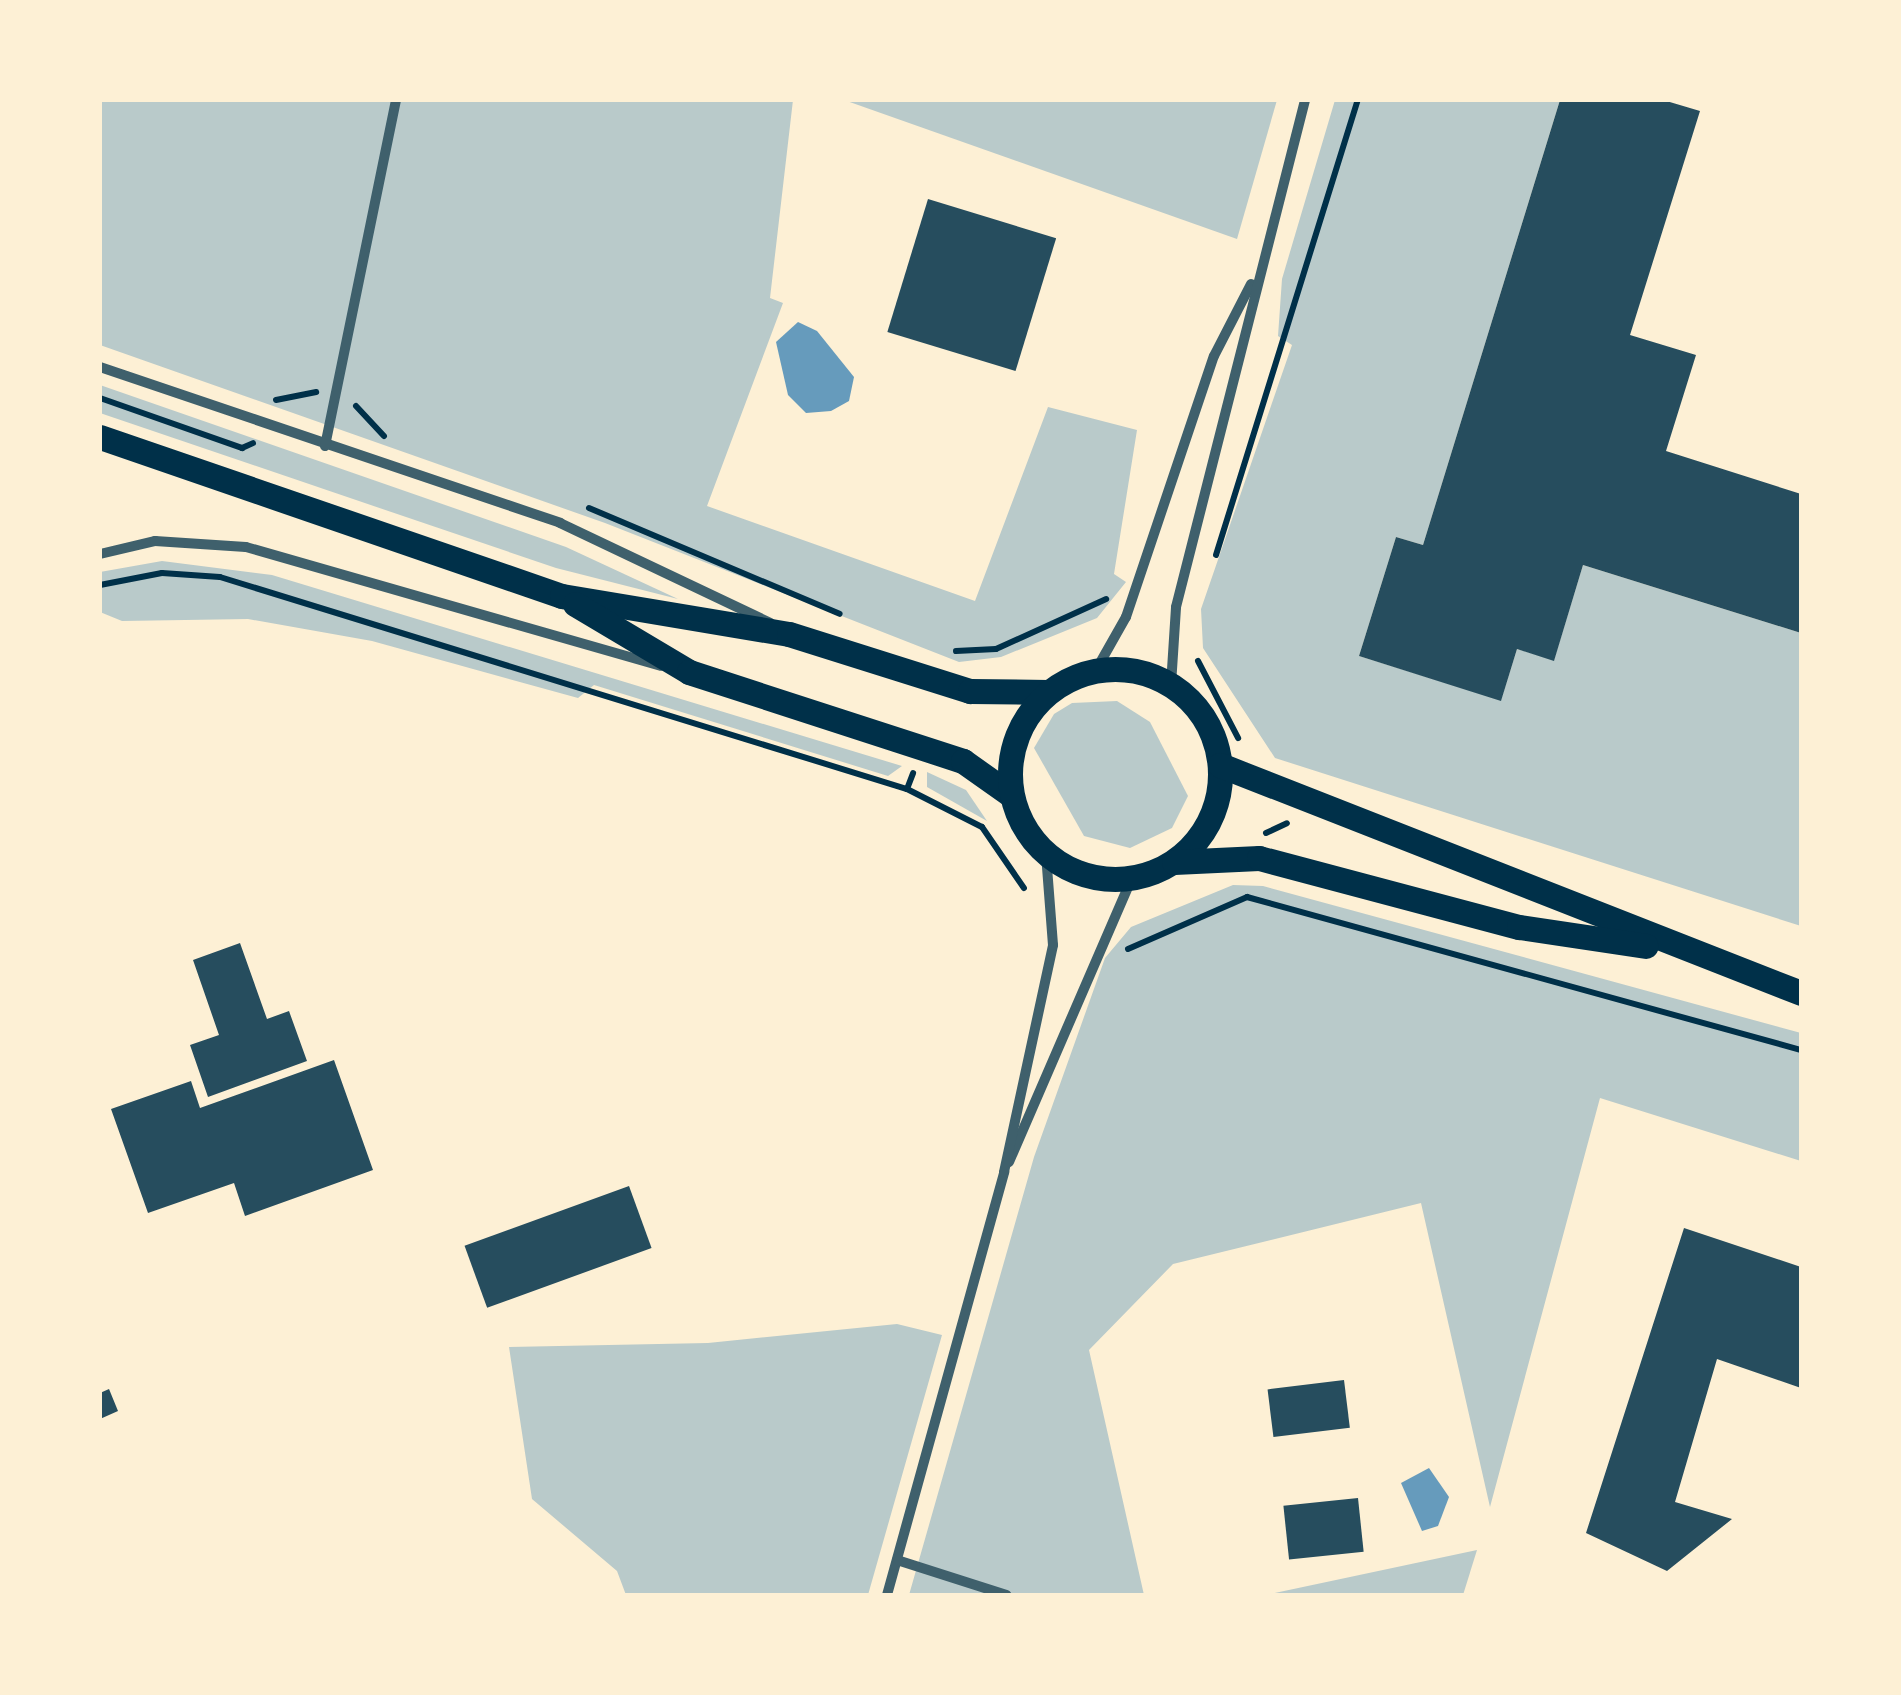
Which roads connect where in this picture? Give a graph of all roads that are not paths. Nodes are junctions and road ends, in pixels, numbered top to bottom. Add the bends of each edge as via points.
1 (396, 100) edge
2 (1304, 100) edge
3 (1256, 275) junction
4 (100, 367) edge
5 (100, 437) edge
6 (325, 446) junction
7 (100, 554) edge
8 (562, 596) junction
9 (789, 634) junction
10 (1096, 670) junction
11 (688, 672) junction
12 (1172, 685) junction
13 (1048, 692) junction
14 (1220, 766) junction
15 (1012, 795) junction
16 (1046, 854) junction
17 (1174, 862) junction
18 (1132, 878) junction
19 (1676, 951) junction
20 (1801, 993) edge
21 (1004, 1172) junction
22 (897, 1560) junction
23 (887, 1595) edge
24 (1007, 1595) edge

1 - 6 street
2 - 3 street
3 - 10 street via 1214,356 1142,574
3 - 12 street via 1243,362 1176,607
4 - 6 street
5 - 8 main road
6 - 9 street via 560,524 696,580
7 - 11 street via 155,541 246,546
8 - 9 main road
8 - 11 main road
9 - 13 main road via 970,691
10 - 12 main road via 1135,670
10 - 13 main road
11 - 15 main road via 964,761
12 - 14 main road via 1196,706
13 - 15 main road via 1016,738
14 - 17 main road via 1210,820
14 - 19 main road via 1535,884
15 - 16 main road
16 - 18 main road via 1086,876
16 - 21 street via 1054,945
17 - 18 main road
17 - 19 main road via 1258,858 1519,926
18 - 21 street
19 - 20 main road
21 - 22 street
22 - 23 street
22 - 24 street

